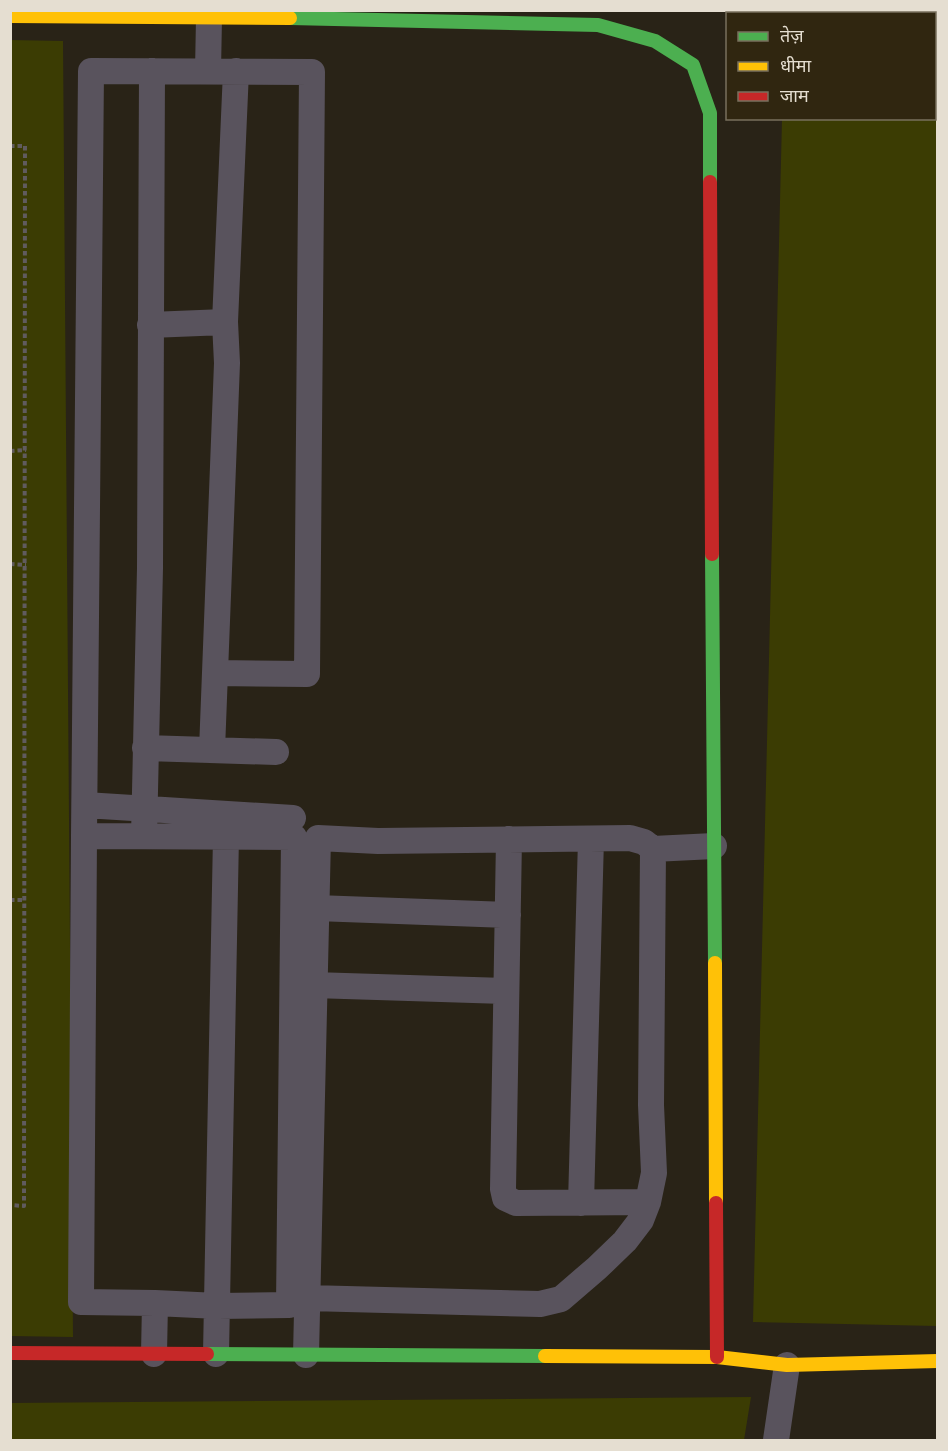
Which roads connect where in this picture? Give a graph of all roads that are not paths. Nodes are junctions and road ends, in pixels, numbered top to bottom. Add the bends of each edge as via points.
1 (18, 14) edge
2 (225, 15) edge
3 (152, 71) junction
4 (208, 71) junction
5 (236, 71) junction
6 (225, 321) junction
7 (150, 325) junction
8 (215, 673) junction
9 (145, 748) junction
10 (212, 750) junction
11 (276, 752) dead end
12 (85, 805) junction
13 (144, 809) junction
14 (293, 819) dead end
15 (84, 836) junction
16 (144, 836) junction
17 (226, 837) junction
18 (509, 839) junction
19 (591, 839) junction
20 (714, 846) junction
21 (653, 849) junction
22 (316, 908) junction
23 (508, 915) junction
24 (313, 985) junction
25 (506, 992) junction
26 (648, 1202) junction
27 (581, 1203) junction
28 (308, 1298) junction
29 (155, 1303) junction
30 (218, 1306) junction
31 (10, 1353) edge
32 (154, 1354) junction
33 (216, 1354) junction
34 (306, 1355) junction
35 (717, 1357) junction
36 (938, 1361) edge
37 (787, 1365) junction
38 (776, 1440) edge

1 - 2 street
2 - 4 street
2 - 20 street via 598,25 655,41 693,65 710,113
3 - 4 street
3 - 7 street
3 - 12 street via 91,71
4 - 5 street
5 - 6 street
5 - 8 street via 312,72 307,674
6 - 7 street
6 - 8 street via 227,363
7 - 9 street
8 - 10 street
9 - 10 street
9 - 13 street
10 - 11 street
12 - 13 street
12 - 15 street
13 - 14 street
13 - 16 street
15 - 16 street
15 - 29 street via 81,1302
16 - 17 street
17 - 30 street
17 - 30 street via 294,837 289,1305
18 - 19 street
18 - 22 street via 318,838
18 - 23 street
19 - 21 street via 630,838
19 - 27 street
20 - 21 street
20 - 35 street
21 - 26 street via 654,1173
22 - 23 street
22 - 24 street
23 - 25 street
24 - 25 street
24 - 28 street
25 - 27 street via 505,1198 516,1203
26 - 27 street
26 - 28 street via 641,1220 625,1241 561,1299 525,1304
28 - 34 street
29 - 30 street
29 - 32 street
30 - 33 street
31 - 32 street
32 - 33 street
33 - 34 street
34 - 35 street
35 - 37 street
36 - 37 street
37 - 38 street

